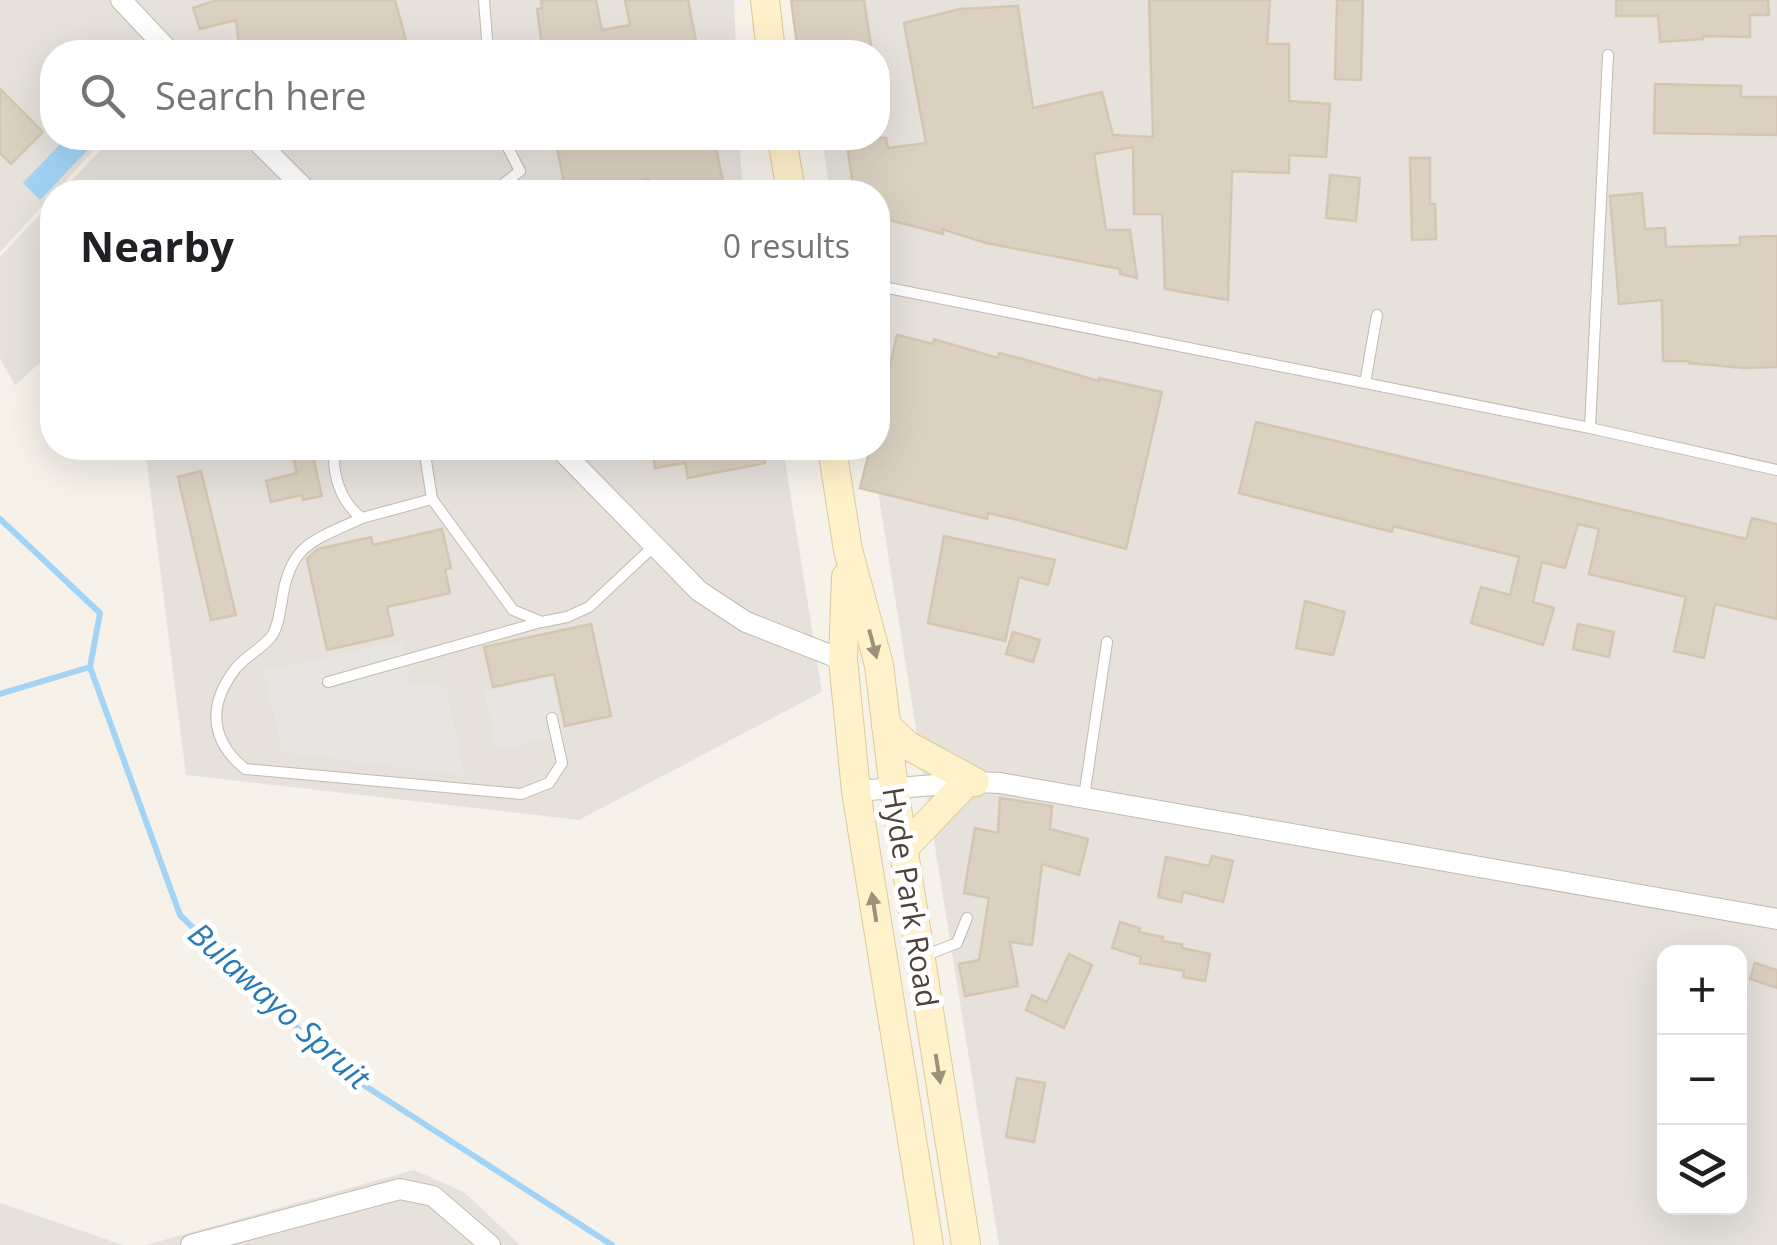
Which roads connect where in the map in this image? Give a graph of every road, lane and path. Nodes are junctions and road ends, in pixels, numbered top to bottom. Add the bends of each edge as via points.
1 (120, 0) edge
2 (484, 0) edge
3 (765, 0) edge
4 (158, 40) edge
5 (487, 40) edge
6 (770, 40) edge
7 (1608, 55) dead end
8 (266, 150) edge
9 (509, 150) edge
10 (784, 150) edge
11 (296, 180) edge
12 (508, 180) edge
13 (789, 180) edge
14 (890, 288) edge
15 (1377, 315) dead end
16 (1366, 382) junction
17 (1590, 428) junction
18 (333, 460) edge
19 (426, 460) edge
20 (570, 460) edge
21 (834, 460) edge
22 (1777, 470) edge
23 (432, 499) junction
24 (362, 518) junction
25 (655, 546) junction
26 (848, 550) junction
27 (542, 622) junction
28 (1107, 642) dead end
29 (843, 660) junction
30 (328, 682) dead end
31 (552, 718) dead end
32 (886, 725) junction
33 (971, 782) junction
34 (894, 789) junction
35 (856, 791) junction
36 (1084, 798) junction
37 (903, 849) junction
38 (967, 918) dead end
39 (1777, 918) edge
40 (880, 946) junction
41 (919, 948) junction
42 (192, 1245) edge
43 (490, 1245) edge
44 (929, 1245) edge
45 (966, 1245) edge

1 - 4 street
2 - 5 lane
3 - 6 street
7 - 17 lane
8 - 11 street
9 - 12 lane via 520,171
10 - 13 street
14 - 16 lane
15 - 16 lane
16 - 17 lane
17 - 22 lane
18 - 24 lane via 350,510
19 - 23 lane
20 - 25 street
21 - 26 street, Hyde Park Road
23 - 24 lane
23 - 27 lane via 513,610
24 - 31 lane via 303,545 295,557 274,634 238,666 217,698 216,727 228,755 245,769 521,794 549,784 562,763
25 - 27 lane via 590,606
25 - 29 street via 735,616
26 - 29 street, Hyde Park Road
26 -> 32 street, Hyde Park Road via 879,665
27 - 30 lane
28 - 36 lane
29 - 35 street, Hyde Park Road
32 - 33 street via 907,746
32 - 34 street, Hyde Park Road
33 - 34 street
33 - 36 street
33 - 37 street
34 - 35 street
34 - 37 street, Hyde Park Road
40 -> 35 street, Hyde Park Road
36 - 39 street
37 - 41 street, Hyde Park Road
38 - 41 lane via 957,943
40 - 41 street
40 - 44 street, Hyde Park Road
41 -> 45 street, Hyde Park Road
42 - 43 street via 400,1189 433,1196

